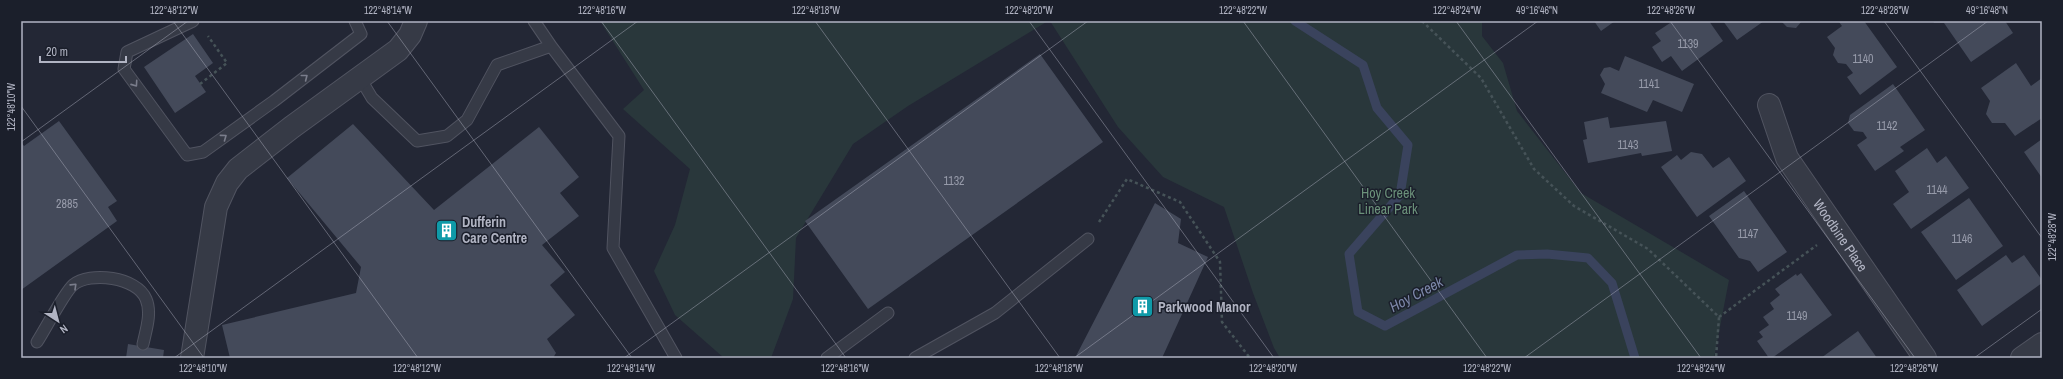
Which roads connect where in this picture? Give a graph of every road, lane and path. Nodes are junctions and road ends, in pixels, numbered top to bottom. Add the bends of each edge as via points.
1 (194, 21) edge
2 (354, 21) edge
3 (416, 21) edge
4 (534, 21) edge
5 (1422, 21) edge
6 (208, 36) dead end
7 (550, 46) junction
8 (360, 78) junction
9 (200, 84) dead end
10 (1769, 105) dead end
11 (1836, 230) junction
12 (1088, 239) joint
13 (888, 313) dead end
14 (1718, 317) junction
15 (37, 342) dead end
16 (143, 344) dead end
17 (2042, 344) edge
18 (192, 358) edge
19 (676, 358) edge
20 (827, 358) edge
21 (915, 358) edge
22 (1250, 358) edge
23 (1716, 358) edge
24 (1925, 358) edge
25 (2022, 358) edge

1 -> 2 lane via 127,52 124,69 187,155 203,152 361,34
3 - 8 street via 398,50
4 - 7 lane
5 - 14 path via 1481,78 1534,169 1574,206 1648,249
6 - 9 path via 227,63
7 - 8 lane via 497,65 467,120 447,136 417,141 372,98
7 - 19 lane via 619,136 613,248
8 - 18 street via 238,169 227,183 216,207
10 - 11 street, Woodbine Place via 1787,158
11 - 14 path
11 - 24 street, Woodbine Place
12 - 21 lane via 995,313
12 - 22 path via 1127,179 1180,202 1220,262 1222,322
13 - 20 lane
14 - 23 path
15 -> 16 lane via 72,286 83,279 94,277 129,282 140,290 146,299 149,312
17 - 25 street

